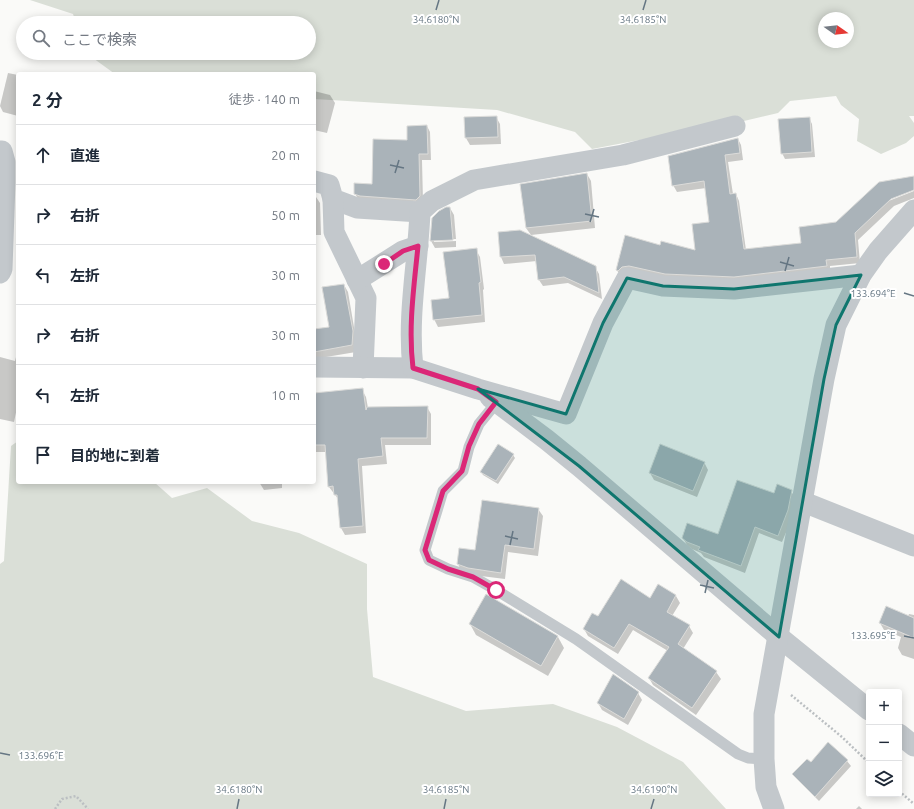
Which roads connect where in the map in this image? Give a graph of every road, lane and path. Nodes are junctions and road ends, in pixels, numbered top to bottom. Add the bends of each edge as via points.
1 (735, 126) dead end
2 (0, 151) edge
3 (316, 182) edge
4 (333, 199) junction
5 (16, 209) edge
6 (914, 210) edge
7 (420, 212) junction
8 (3, 228) junction
9 (418, 246) junction
10 (5, 271) edge
11 (861, 275) junction
12 (357, 280) junction
13 (316, 367) edge
14 (364, 368) junction
15 (413, 368) junction
16 (478, 389) junction
17 (496, 402) junction
18 (801, 501) junction
19 (914, 546) edge
20 (779, 637) junction
21 (770, 678) junction
22 (866, 708) edge
23 (902, 736) edge
24 (914, 746) edge
25 (764, 759) junction
26 (867, 761) edge
27 (902, 794) edge
28 (914, 804) edge
29 (55, 809) edge
30 (88, 809) edge
31 (774, 809) edge

1 - 7 street via 623,155 474,180 432,201
2 - 8 street via 5,162
3 - 4 street via 329,185
4 - 7 street via 357,208
4 - 12 street via 334,232
5 - 8 street
6 - 11 street
7 - 9 street
8 - 10 street
9 - 12 street via 403,251
9 - 15 street via 412,301
11 - 16 street via 734,289 663,286 627,278 603,323 566,414
11 - 18 street via 836,325
12 - 14 street via 366,298
13 - 14 street
14 - 15 street
15 - 16 street
16 - 17 street
17 - 20 street via 579,466
17 - 25 lane via 479,424 462,471 443,491 425,550 429,560 479,580 576,639 738,754 748,758
18 - 19 street
18 - 20 street
20 - 21 street
20 - 22 street
21 - 25 street via 764,714
21 - 26 path via 842,737
23 - 24 street
25 - 31 street via 766,786
27 - 28 path
29 - 30 path via 62,799 76,796

